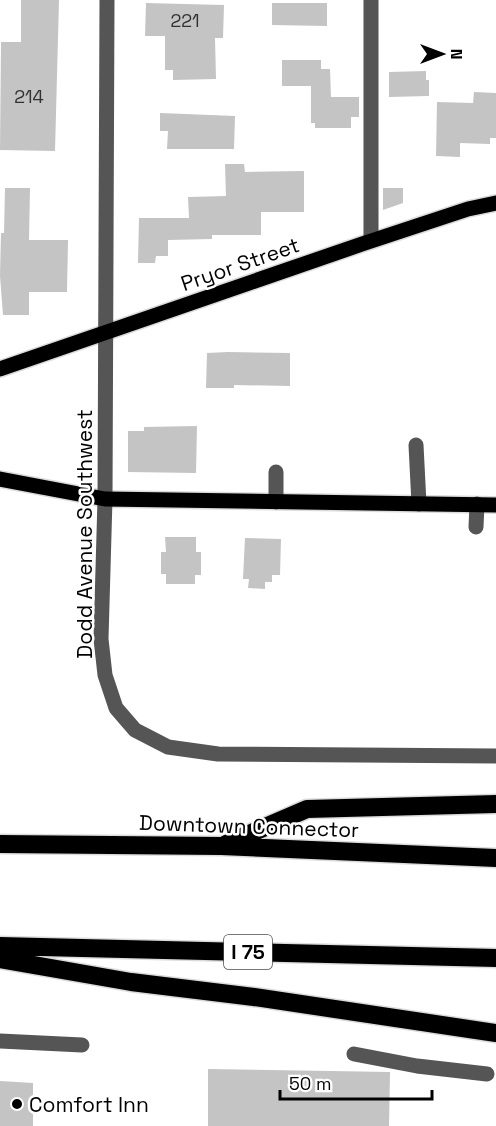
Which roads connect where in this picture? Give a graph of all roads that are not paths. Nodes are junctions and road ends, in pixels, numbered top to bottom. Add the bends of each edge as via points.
1 (107, 0) edge
2 (371, 0) edge
3 (496, 203) edge
4 (371, 240) junction
5 (106, 332) junction
6 (1, 367) edge
7 (416, 445) dead end
8 (276, 472) dead end
9 (0, 479) edge
10 (105, 499) junction
11 (276, 502) junction
12 (419, 504) junction
13 (477, 504) junction
14 (496, 505) edge
15 (476, 527) dead end
16 (496, 756) edge
17 (496, 804) edge
18 (0, 844) edge
19 (221, 846) junction
20 (496, 858) edge
21 (0, 946) edge
22 (496, 957) edge
23 (0, 959) edge
24 (496, 1033) edge
25 (0, 1041) edge
26 (81, 1045) dead end
27 (354, 1054) dead end
28 (487, 1074) dead end

1 - 5 street, Dodd Avenue Southwest
2 - 4 street
3 - 4 main road, Pryor Street
4 - 5 main road, Pryor Street
5 - 6 main road, Pryor Street
5 - 10 street, Dodd Avenue Southwest
7 - 12 street
8 - 11 street
9 - 10 main road
10 - 11 main road
10 - 16 street, Dodd Avenue Southwest via 101,639 105,675 116,708 135,730 168,747 218,754
11 - 12 main road
12 - 13 main road
13 - 14 main road
13 - 15 street
17 - 19 highway via 307,809
18 - 19 highway, Downtown Connector
19 - 20 highway, Downtown Connector
21 - 22 highway, I 75
23 - 24 highway via 130,982
25 - 26 street
27 - 28 street

